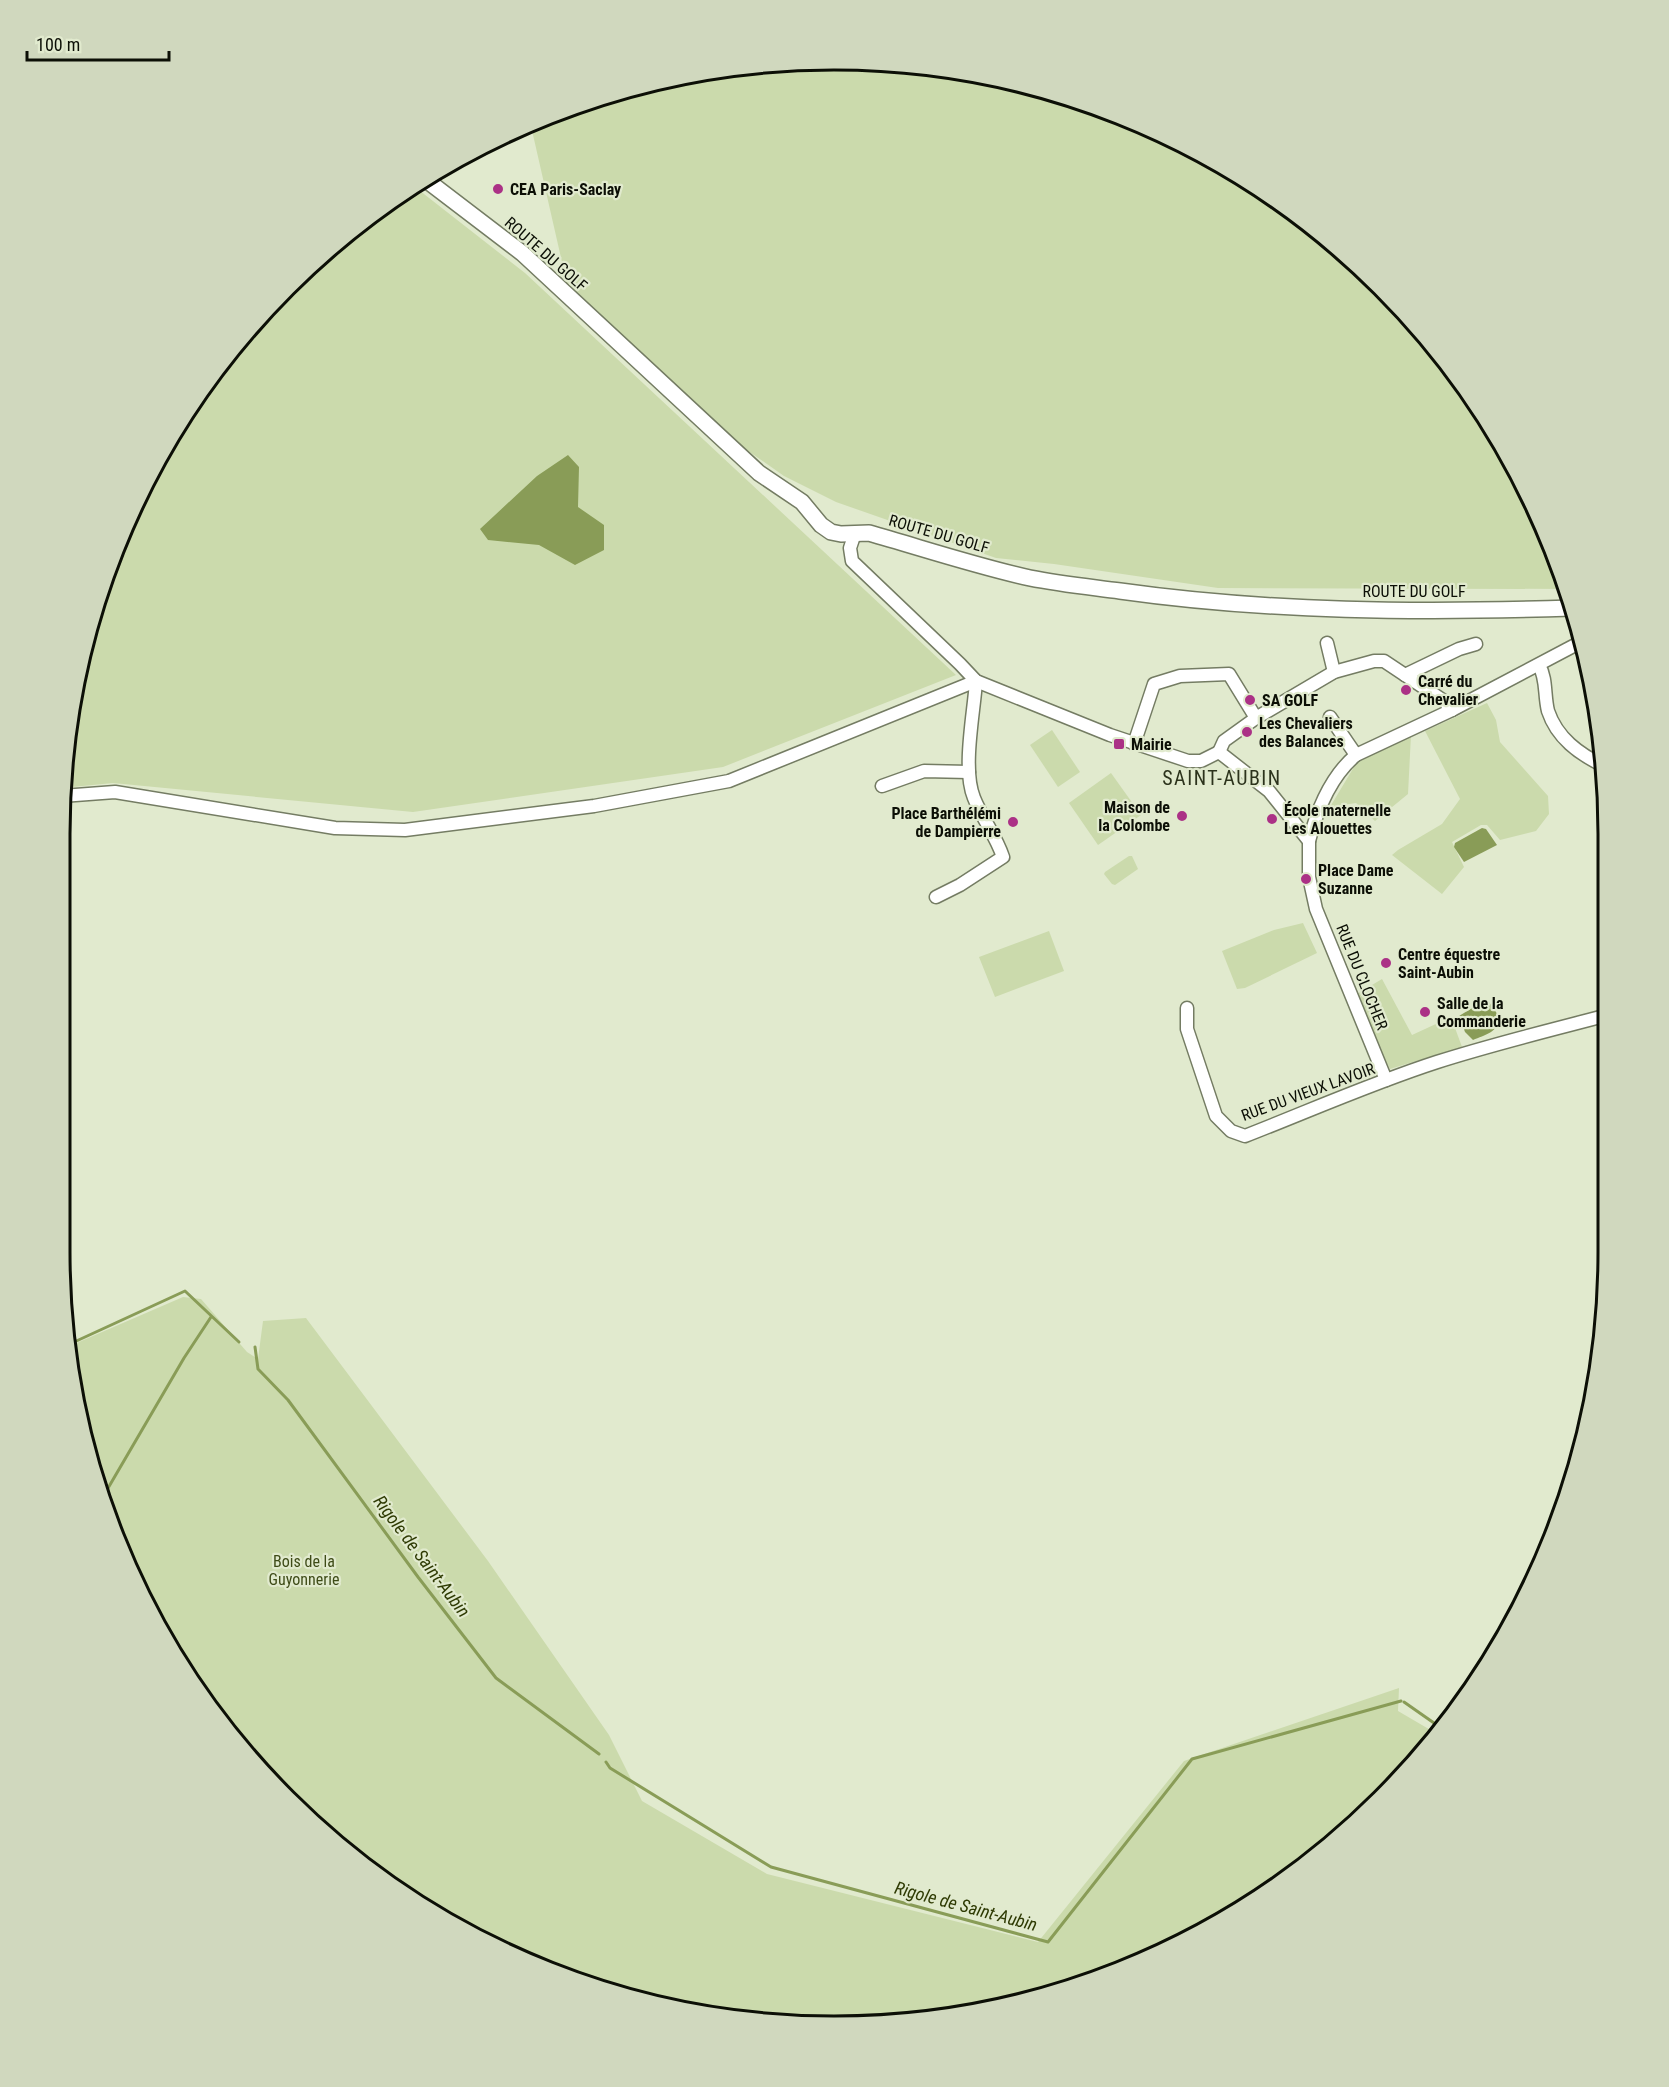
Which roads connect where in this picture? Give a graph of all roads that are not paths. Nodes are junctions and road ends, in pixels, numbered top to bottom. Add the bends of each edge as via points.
1 (433, 185) edge
2 (855, 533) junction
3 (1564, 608) edge
4 (1327, 643) dead end
5 (1476, 644) dead end
6 (1574, 646) edge
7 (1539, 664) junction
8 (1334, 672) junction
9 (1405, 675) junction
10 (976, 681) junction
11 (1452, 711) junction
12 (1330, 717) dead end
13 (1256, 718) junction
14 (1134, 744) junction
15 (1219, 752) junction
16 (1356, 755) junction
17 (1595, 761) edge
18 (969, 772) junction
19 (882, 786) dead end
20 (72, 795) edge
21 (1309, 841) junction
22 (936, 897) dead end
23 (1187, 1008) dead end
24 (1598, 1018) edge
25 (1386, 1080) junction

1 - 2 street, ROUTE DU GOLF via 522,253 759,473 802,502 820,525 831,532
2 - 3 street, ROUTE DU GOLF via 869,533 1032,578 1159,597 1323,608
2 - 10 street via 850,548 852,561
4 - 8 street
5 - 9 street
6 - 7 street
7 - 11 street
7 - 17 street via 1548,711 1566,741
8 - 9 street via 1378,660
8 - 13 street
9 - 11 street via 1444,701
10 - 14 street
10 - 18 street
10 - 20 street via 729,781 594,806 405,830 335,828 115,792
11 - 16 street
12 - 16 street
13 - 14 street via 1229,674 1180,676 1154,684
13 - 15 street via 1224,741
14 - 15 street via 1188,761 1201,761
15 - 21 street via 1269,791
16 - 21 street, RUE DU CLOCHER via 1323,800
18 - 19 street via 924,771
18 - 22 street via 973,797 1003,857
21 - 25 street, RUE DU CLOCHER via 1309,877 1316,909
23 - 25 street, RUE DU VIEUX LAVOIR via 1187,1029 1216,1116 1231,1131 1245,1136
24 - 25 street, RUE DU VIEUX LAVOIR

